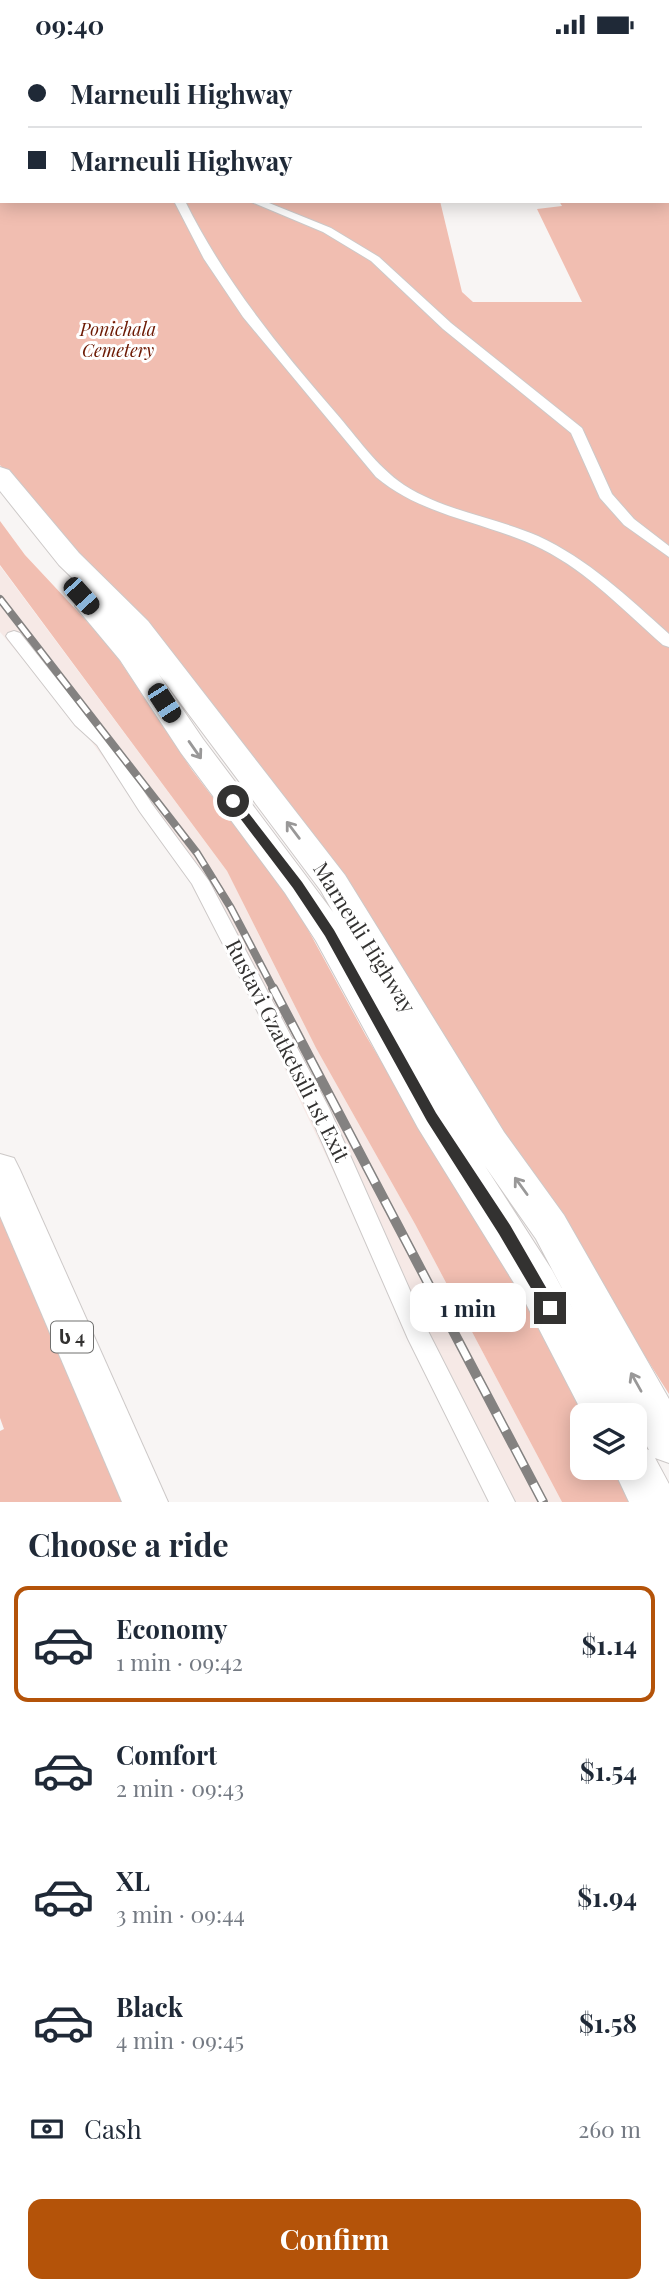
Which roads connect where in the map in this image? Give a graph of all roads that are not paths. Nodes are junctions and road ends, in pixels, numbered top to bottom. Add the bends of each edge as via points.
1 (180, 203) edge
2 (259, 203) edge
3 (0, 475) edge
4 (0, 505) edge
5 (669, 553) edge
6 (14, 636) dead end
7 (669, 642) edge
8 (0, 1170) edge
9 (601, 1403) edge
10 (669, 1442) edge
11 (642, 1480) edge
12 (145, 1502) edge
13 (502, 1502) edge
14 (654, 1502) edge

1 - 7 street via 196,239 268,342 373,464 401,489 531,538 584,568
2 - 5 street via 327,230 374,259 447,326 550,407 577,431 605,495 629,522
10 -> 3 highway, Marneuli Highway via 550,1227 490,1143 333,883 138,627 69,559
4 -> 9 highway, Marneuli Highway via 131,655 192,746 297,885 336,945 432,1117 537,1283
6 - 13 street, Rustavi Gzatketsili 1st Exit via 81,721 103,741 200,881 318,1108 420,1339
8 - 12 highway, ს 4
11 - 14 highway

